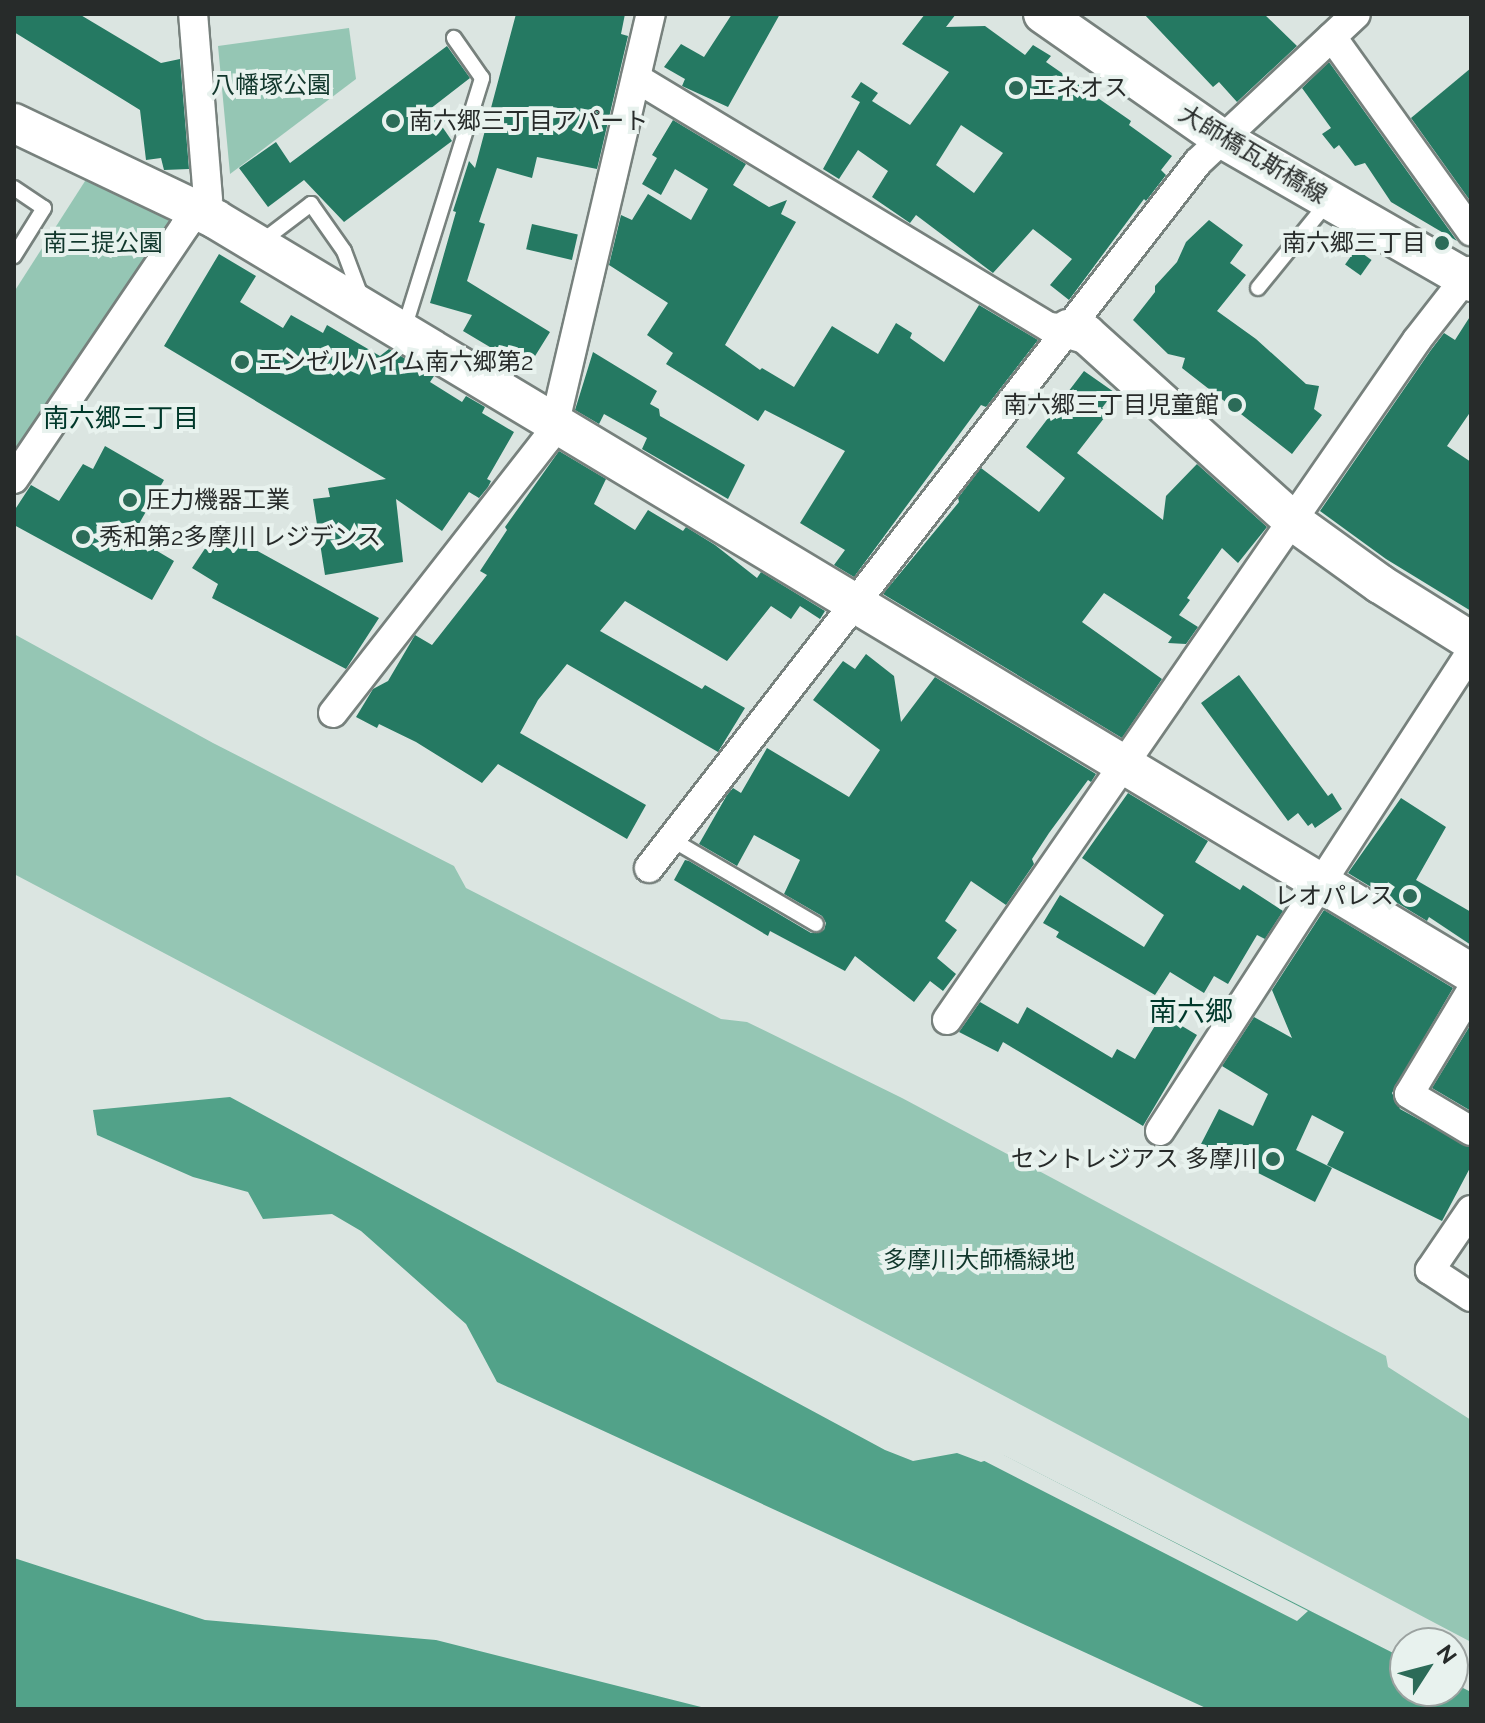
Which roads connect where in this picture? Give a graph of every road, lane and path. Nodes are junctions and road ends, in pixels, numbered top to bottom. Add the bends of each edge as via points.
1 (193, 14) edge
2 (651, 14) edge
3 (1043, 14) edge
4 (1356, 14) edge
5 (1332, 37) junction
6 (454, 38) dead end
7 (636, 78) junction
8 (14, 123) edge
9 (1221, 138) junction
10 (14, 188) edge
11 (1329, 199) junction
12 (199, 210) junction
13 (1471, 231) edge
14 (258, 244) junction
15 (14, 256) edge
16 (1469, 277) edge
17 (1258, 288) dead end
18 (365, 309) junction
19 (1068, 329) junction
20 (403, 332) junction
21 (555, 422) junction
22 (14, 479) edge
23 (1294, 522) junction
24 (857, 605) junction
25 (1471, 641) edge
26 (1471, 652) edge
27 (333, 713) dead end
28 (1123, 765) junction
29 (671, 839) junction
30 (649, 868) dead end
31 (1319, 883) junction
32 (816, 924) dead end
33 (1471, 973) edge
34 (1471, 991) edge
35 (947, 1020) dead end
36 (1160, 1131) dead end
37 (1471, 1131) edge
38 (1471, 1210) edge
39 (1471, 1297) edge

1 - 12 street via 208,199
2 - 7 street
3 - 9 street, 大師橋瓦斯橋線
4 - 5 street
5 - 9 street
5 - 13 street
6 - 20 lane via 482,78
7 - 19 street via 1049,327
7 - 21 street
8 - 12 street
9 - 11 street, 大師橋瓦斯橋線
9 - 19 street
10 - 15 lane via 44,208
11 - 16 street, 大師橋瓦斯橋線
11 - 17 lane
12 - 14 street
12 - 22 street
14 - 18 street
14 - 18 lane via 311,204 344,251
16 - 23 street via 1417,340
18 - 20 street
19 - 23 street via 1086,334
19 - 24 street
20 - 21 street
21 - 24 street
21 - 27 street
23 - 25 street
23 - 28 street
24 - 28 street
24 - 29 street
26 - 31 street
28 - 31 street
28 - 35 street
29 - 30 street
29 - 32 lane
31 - 33 street
31 - 36 street
34 - 37 street via 1409,1094
38 - 39 street via 1430,1270

